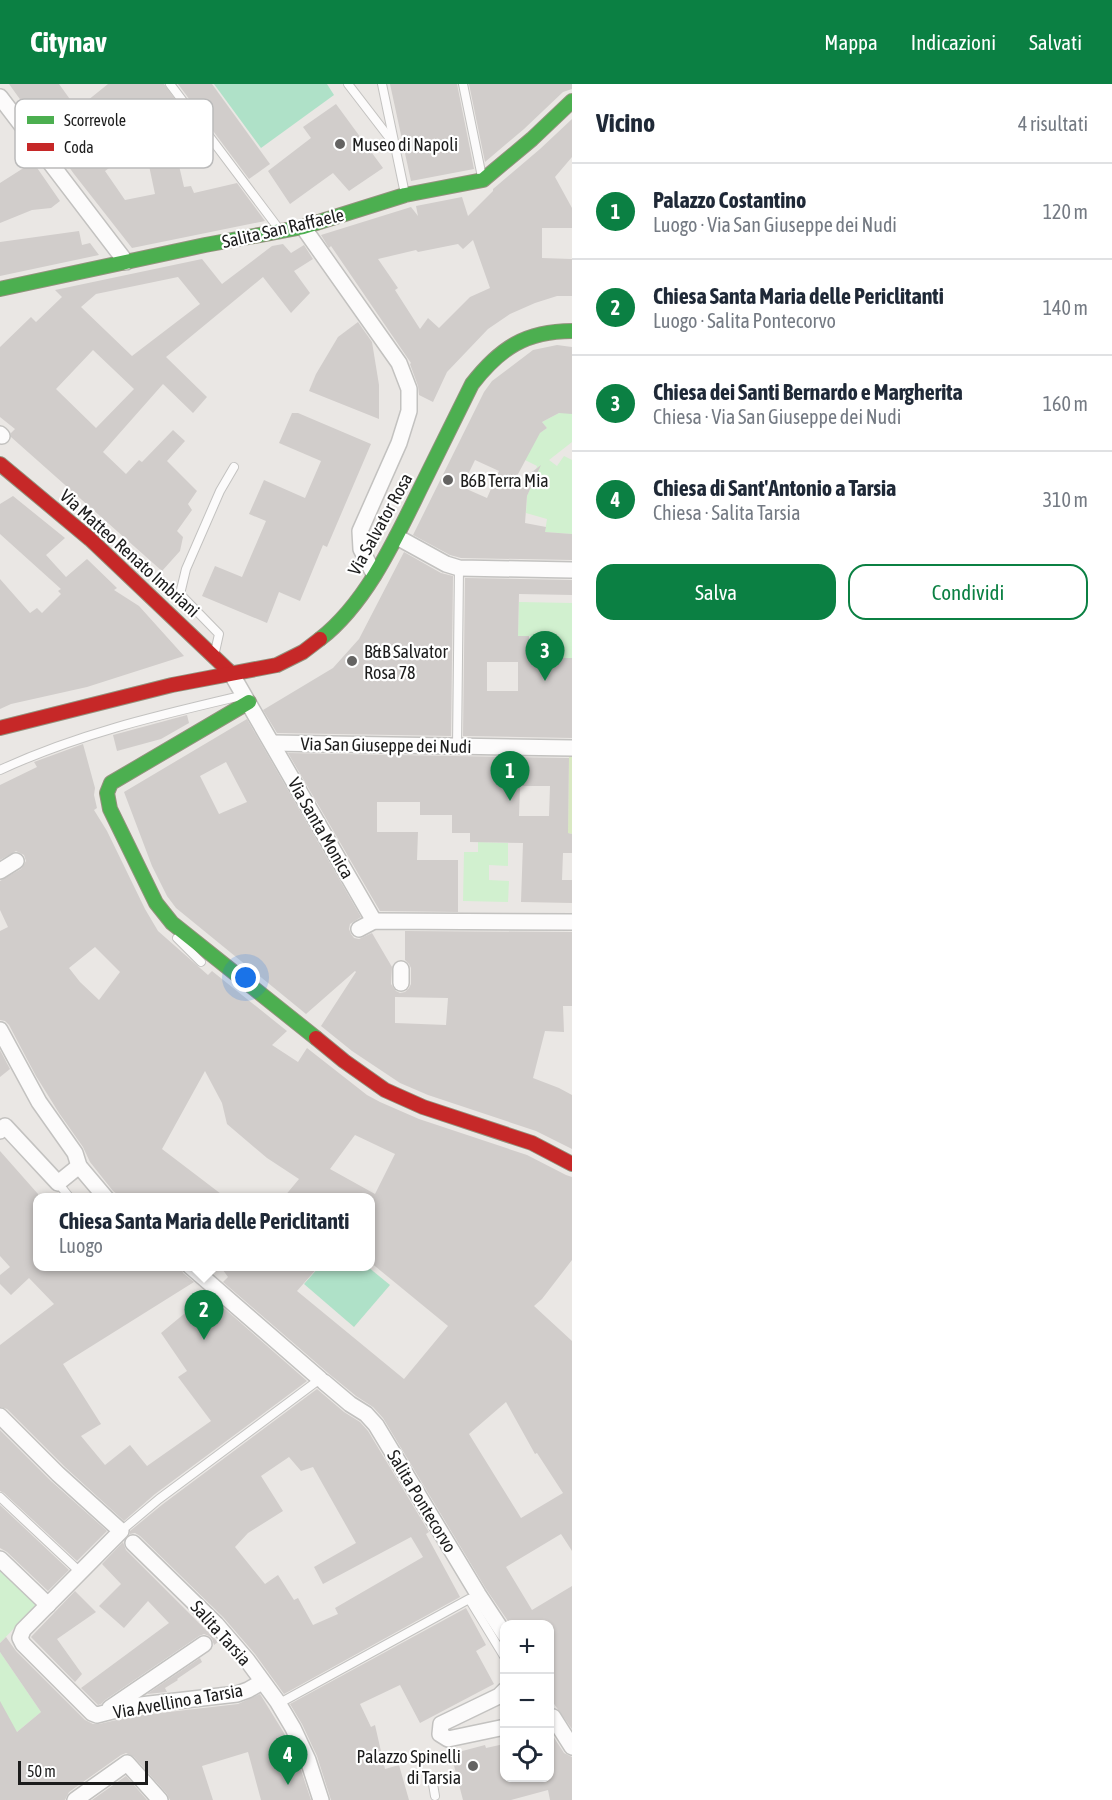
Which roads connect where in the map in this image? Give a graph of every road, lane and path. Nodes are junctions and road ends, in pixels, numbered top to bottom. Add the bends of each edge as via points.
1 (170, 84) edge
2 (348, 84) edge
3 (382, 84) edge
4 (463, 84) edge
5 (0, 97) edge
6 (181, 99) edge
7 (572, 101) edge
8 (15, 117) edge
9 (213, 141) edge
10 (394, 143) junction
11 (54, 168) edge
12 (483, 180) junction
13 (405, 195) junction
14 (303, 227) junction
15 (281, 231) junction
16 (126, 262) junction
17 (0, 289) edge
18 (572, 331) edge
19 (0, 464) edge
20 (234, 466) dead end
21 (397, 537) junction
22 (459, 568) junction
23 (572, 570) edge
24 (374, 574) junction
25 (214, 656) junction
26 (231, 673) junction
27 (247, 699) junction
28 (0, 728) edge
29 (272, 743) junction
30 (457, 747) junction
31 (572, 748) edge
32 (0, 770) edge
33 (16, 861) dead end
34 (0, 871) edge
35 (162, 912) junction
36 (374, 921) junction
37 (572, 922) edge
38 (359, 929) dead end
39 (201, 962) dead end
40 (0, 1030) edge
41 (3, 1129) edge
42 (572, 1164) edge
43 (79, 1166) junction
44 (58, 1183) junction
45 (67, 1193) edge
46 (103, 1193) edge
47 (196, 1271) edge
48 (322, 1380) junction
49 (0, 1416) edge
50 (0, 1497) edge
51 (121, 1531) junction
52 (133, 1543) dead end
53 (0, 1559) edge
54 (80, 1572) junction
55 (48, 1605) junction
56 (500, 1629) edge
57 (214, 1638) junction
58 (500, 1651) edge
59 (262, 1682) junction
60 (500, 1695) edge
61 (278, 1704) junction
62 (100, 1715) junction
63 (554, 1719) edge
64 (500, 1728) edge
65 (572, 1747) edge
66 (433, 1784) dead end
67 (435, 1796) dead end
68 (75, 1800) edge
69 (160, 1800) edge
70 (321, 1800) edge

1 - 6 lane
2 - 10 lane
3 - 10 lane
4 - 12 lane
5 - 8 street
7 - 12 street, Salita San Raffaele
9 - 15 lane
10 - 13 lane
11 - 16 street
12 - 13 street, Salita San Raffaele
13 - 14 street, Salita San Raffaele
14 - 15 street, Salita San Raffaele
14 - 24 street via 399,363 409,389 409,411 399,443 360,531 361,549
15 - 16 street, Salita San Raffaele
16 - 17 street, Salita San Raffaele
18 - 21 street, Via Salvator Rosa via 537,333 524,338 500,353 480,373
19 - 25 street, Via Matteo Renato Imbriani
20 - 25 lane via 186,569 180,594 219,634
21 - 22 street
21 - 24 street, Via Salvator Rosa
22 - 23 street
22 - 30 lane
24 - 26 street, Via Salvator Rosa via 338,621 302,652 278,665
25 - 26 street, Via Matteo Renato Imbriani
26 - 27 street, Via Santa Monica
26 - 28 street, Via Salvator Rosa
27 - 29 street, Via Santa Monica
27 - 32 lane via 97,732
27 - 35 street via 117,778 107,792 105,812
29 - 30 street, Via San Giuseppe dei Nudi
29 - 36 street, Via Santa Monica
30 - 31 street, Via San Giuseppe dei Nudi
33 - 34 street
35 - 39 lane via 166,929
35 - 42 street via 385,1090 423,1107 532,1143
36 - 37 street
36 - 38 street
40 - 43 street via 39,1102 75,1153
41 - 44 street
43 - 44 street
43 - 46 street
44 - 45 lane
47 - 48 street, Salita Pontecorvo
48 - 51 lane
48 - 56 street, Salita Pontecorvo via 376,1425
49 - 51 street
50 - 54 lane
51 - 54 street, Via Avellino a Tarsia
52 - 57 street, Salita Tarsia
53 - 55 street
54 - 55 street, Via Avellino a Tarsia
55 - 62 street, Via Avellino a Tarsia via 23,1630 21,1641 92,1713
57 - 59 street, Salita Tarsia via 241,1652
57 - 62 street
58 - 61 lane via 469,1599
59 - 61 street, Salita Tarsia
59 - 62 street, Via Avellino a Tarsia via 237,1694 132,1706
60 - 64 street via 441,1724 440,1734 448,1739
61 - 70 street, Salita Tarsia via 302,1746
63 - 65 street
66 - 67 lane
68 - 69 street via 127,1763

